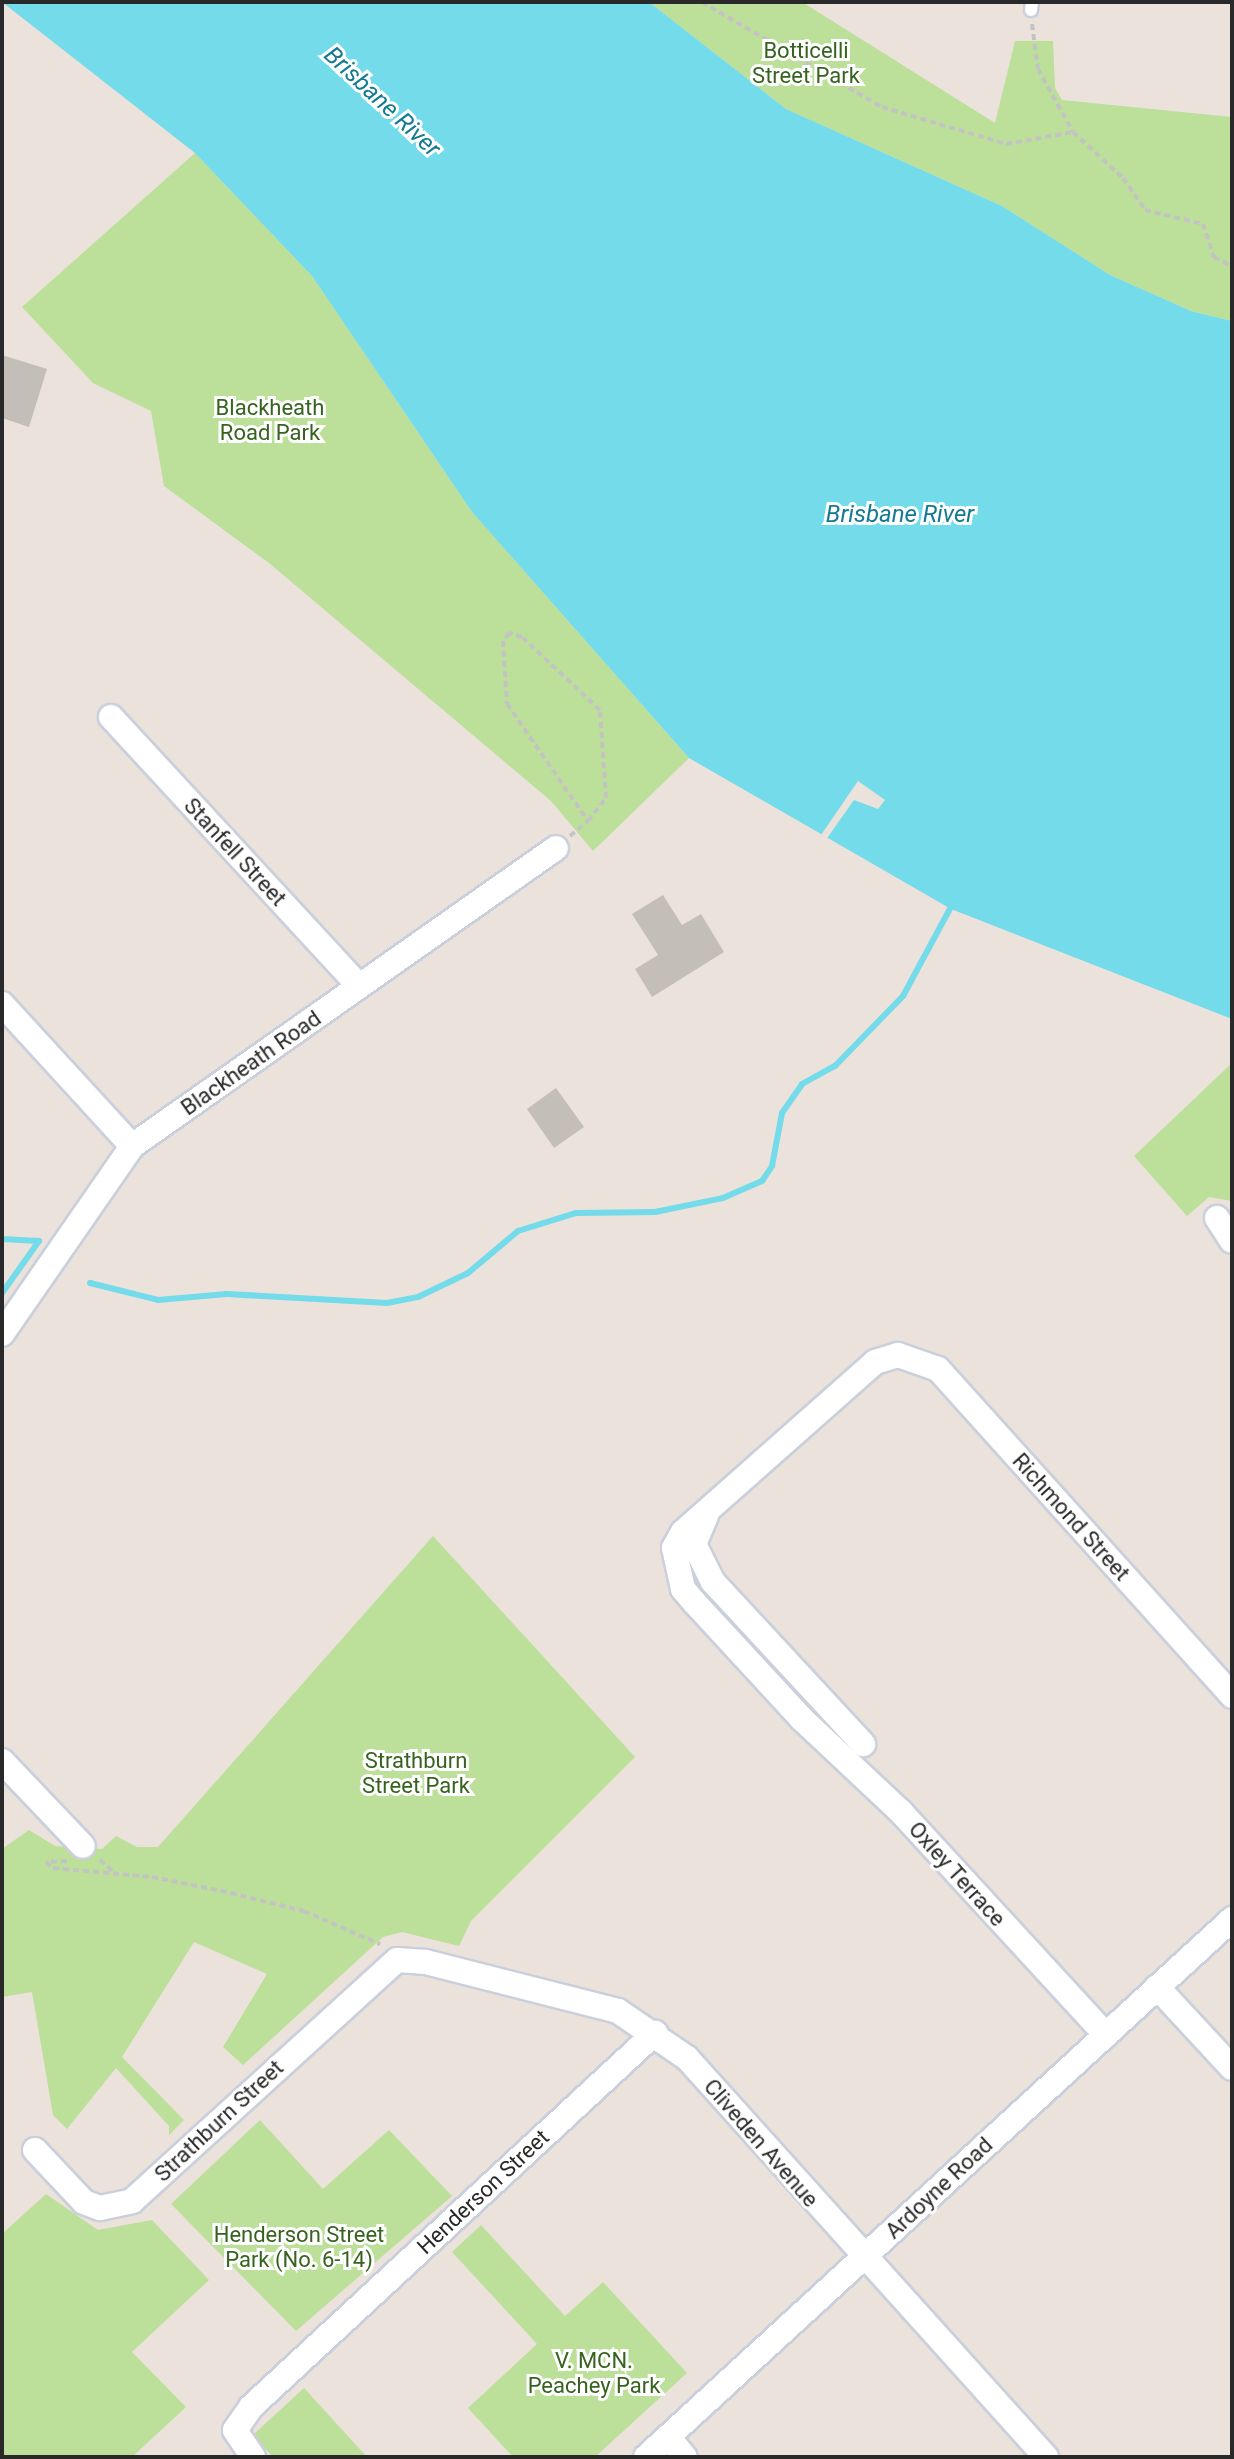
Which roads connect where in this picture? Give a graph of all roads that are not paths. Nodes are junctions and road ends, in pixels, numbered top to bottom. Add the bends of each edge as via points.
1 (111, 717) dead end
2 (556, 848) road end
3 (359, 986) junction
4 (2, 1004) edge
5 (132, 1146) junction
6 (1217, 1218) dead end
7 (1232, 1241) edge
8 (2, 1334) edge
9 (898, 1355) joint
10 (707, 1514) junction
11 (713, 1582) junction
12 (694, 1602) junction
13 (1232, 1696) edge
14 (812, 1712) junction
15 (863, 1744) dead end
16 (2, 1761) edge
17 (83, 1846) road end
18 (1232, 1919) edge
19 (397, 1960) joint
20 (1157, 1987) junction
21 (655, 2033) junction
22 (1106, 2035) junction
23 (1232, 2068) edge
24 (35, 2150) dead end
25 (863, 2259) junction
26 (668, 2437) junction
27 (253, 2457) edge
28 (646, 2457) edge
29 (685, 2457) edge
30 (1046, 2457) edge

1 - 3 street, Stanfell Street
2 - 3 street, Blackheath Road
3 - 5 street, Blackheath Road
4 - 5 street
5 - 8 street, Blackheath Road
6 - 7 street
9 - 10 street, Oxley Terrace via 875,1362
9 - 13 street, Richmond Street via 938,1369
10 - 11 street, Oxley Terrace via 694,1544
10 - 12 street, Oxley Terrace via 674,1548 683,1589
11 - 12 lane
11 - 14 street, Oxley Terrace
12 - 14 street, Oxley Terrace
14 - 15 street, Oxley Terrace
14 - 22 street, Oxley Terrace
16 - 17 street
18 - 20 street, Ardoyne Road
19 - 21 street, Cliveden Avenue via 426,1962 618,2011
19 - 24 street, Strathburn Street via 132,2201 100,2208 84,2202
20 - 22 street, Ardoyne Road
20 - 23 street
21 - 25 street, Cliveden Avenue via 687,2058
21 - 27 street, Henderson Street via 251,2407 235,2430
22 - 25 street, Ardoyne Road
25 - 26 street, Ardoyne Road
25 - 30 street, Cliveden Avenue
26 - 28 street, Ardoyne Road
26 - 29 street

